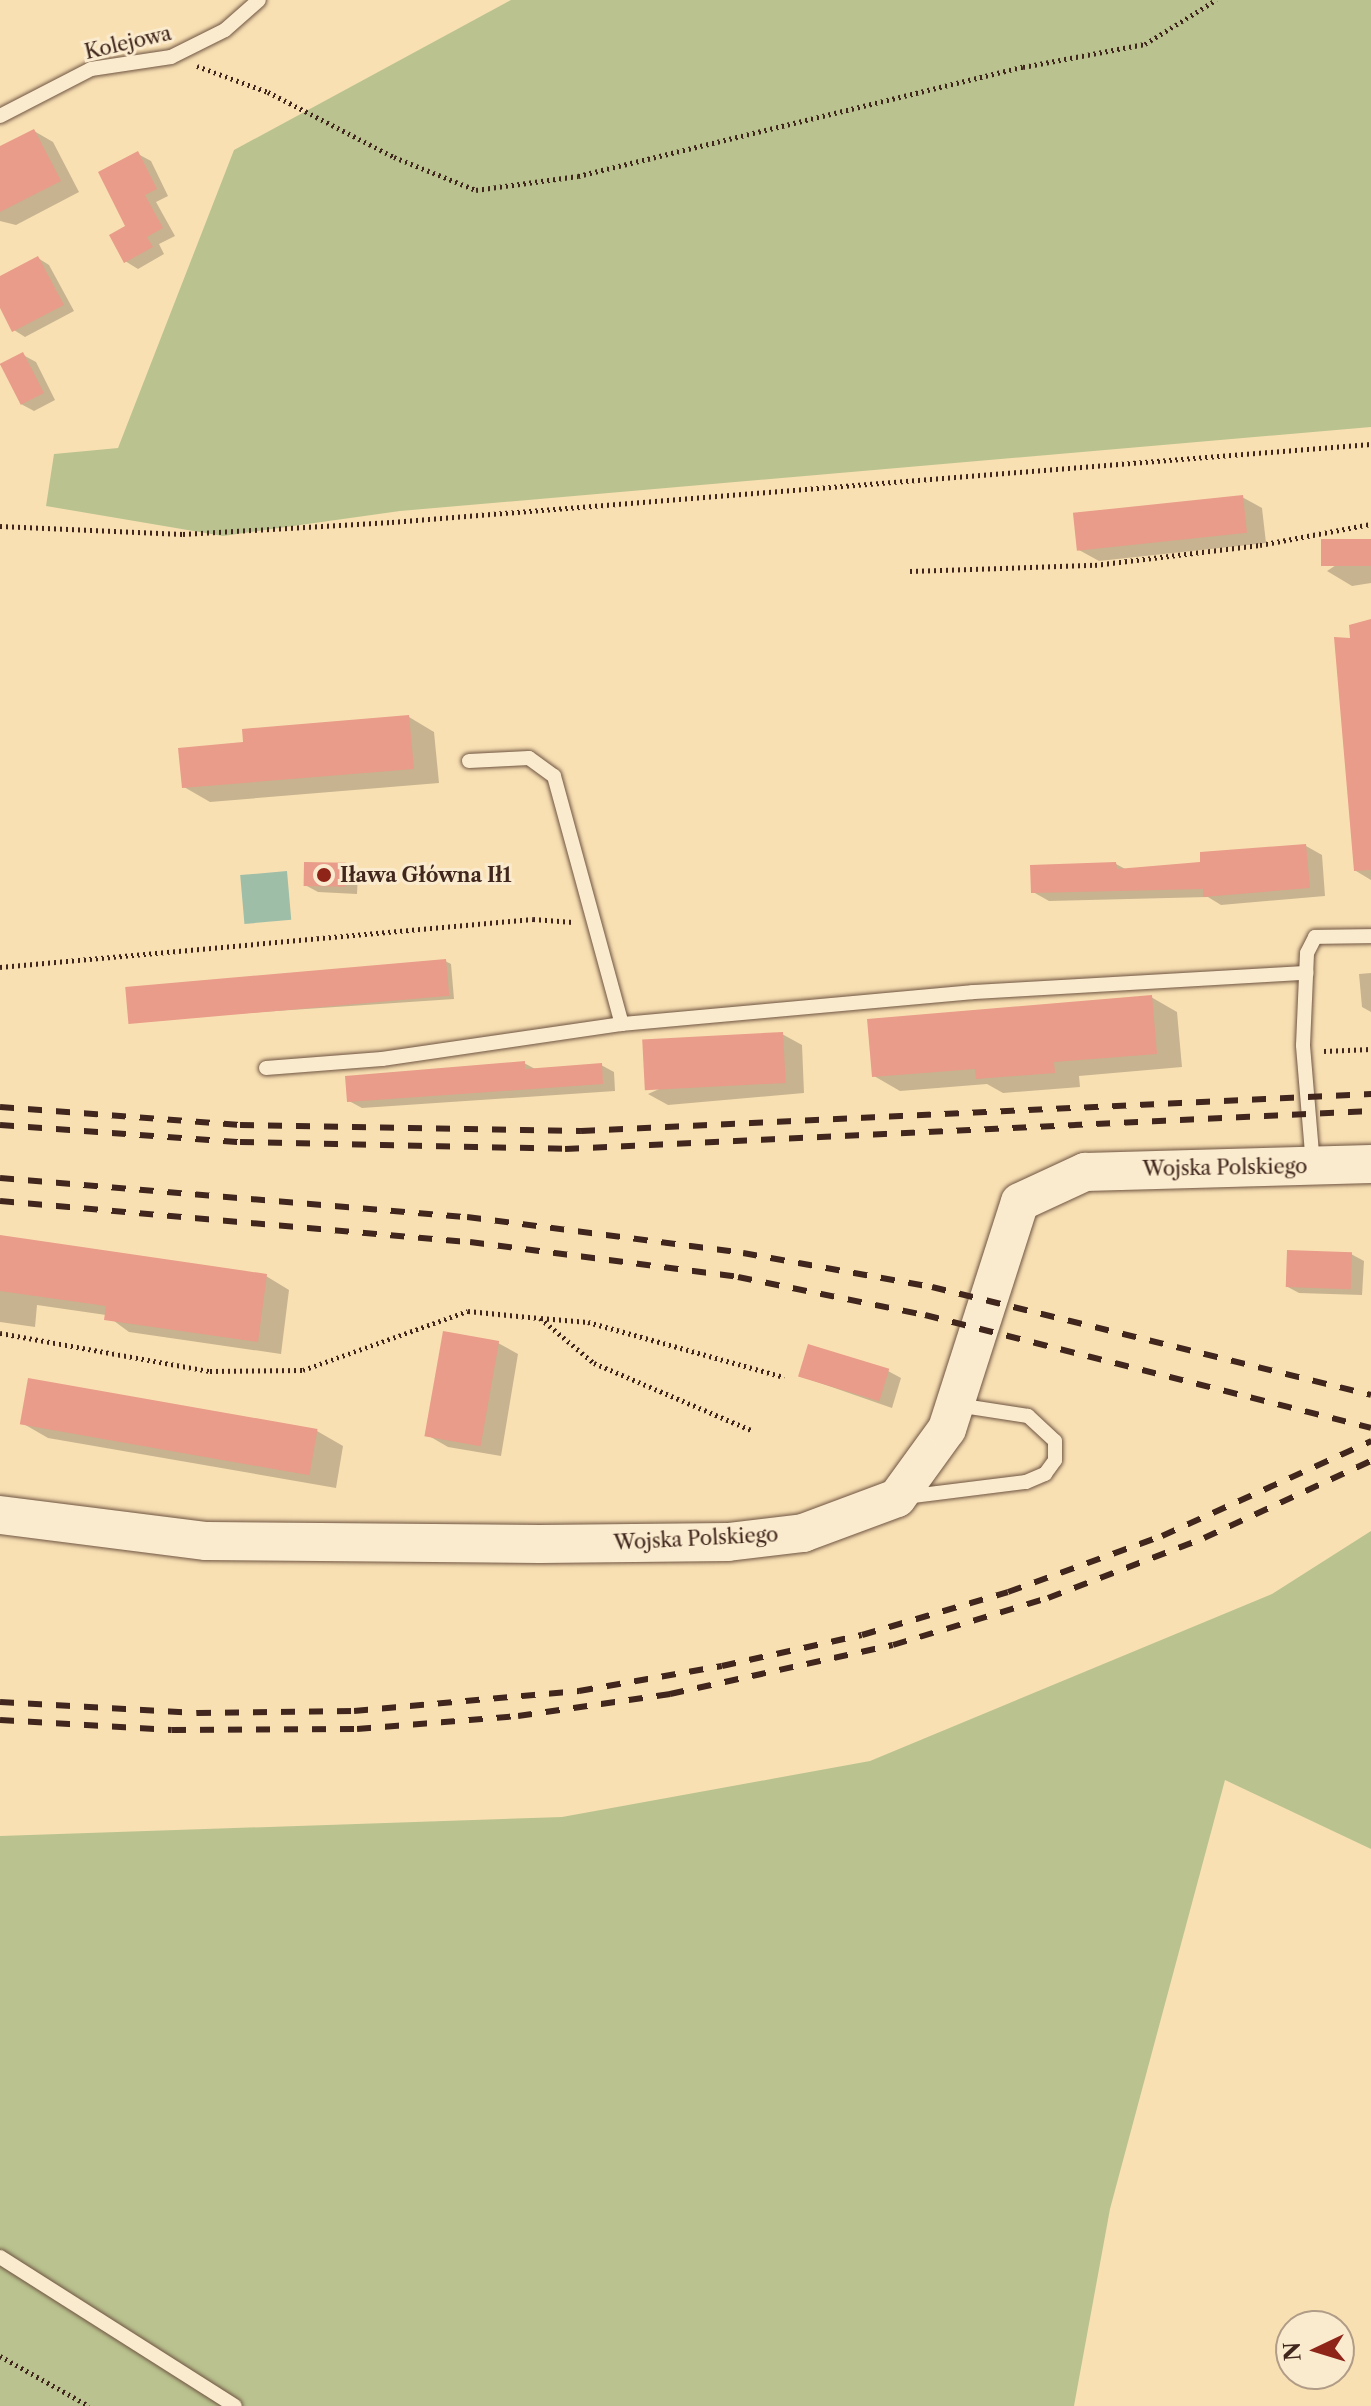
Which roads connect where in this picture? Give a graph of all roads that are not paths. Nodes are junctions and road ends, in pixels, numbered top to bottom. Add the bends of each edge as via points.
1 (259, 0) edge
2 (0, 116) edge
3 (469, 761) dead end
4 (1371, 936) edge
5 (1306, 973) junction
6 (622, 1024) junction
7 (266, 1068) dead end
8 (1371, 1164) edge
9 (1313, 1166) junction
10 (954, 1405) junction
11 (897, 1498) junction
12 (0, 1515) edge
13 (0, 2257) edge
14 (235, 2406) edge

1 - 2 lane, Kolejowa via 225,30 171,57 91,69
3 - 6 lane via 529,758 554,776
4 - 5 lane via 1315,937
5 - 6 lane via 973,992
5 - 9 lane via 1304,1051
6 - 7 lane via 382,1059
8 - 9 street, Wojska Polskiego
9 - 10 street, Wojska Polskiego via 1085,1172 1020,1202
10 - 11 street, Wojska Polskiego via 947,1429
10 - 11 lane via 1028,1416 1055,1441 1055,1460 1045,1474 1026,1482
11 - 12 street, Wojska Polskiego via 803,1533 728,1542 206,1541
13 - 14 lane

